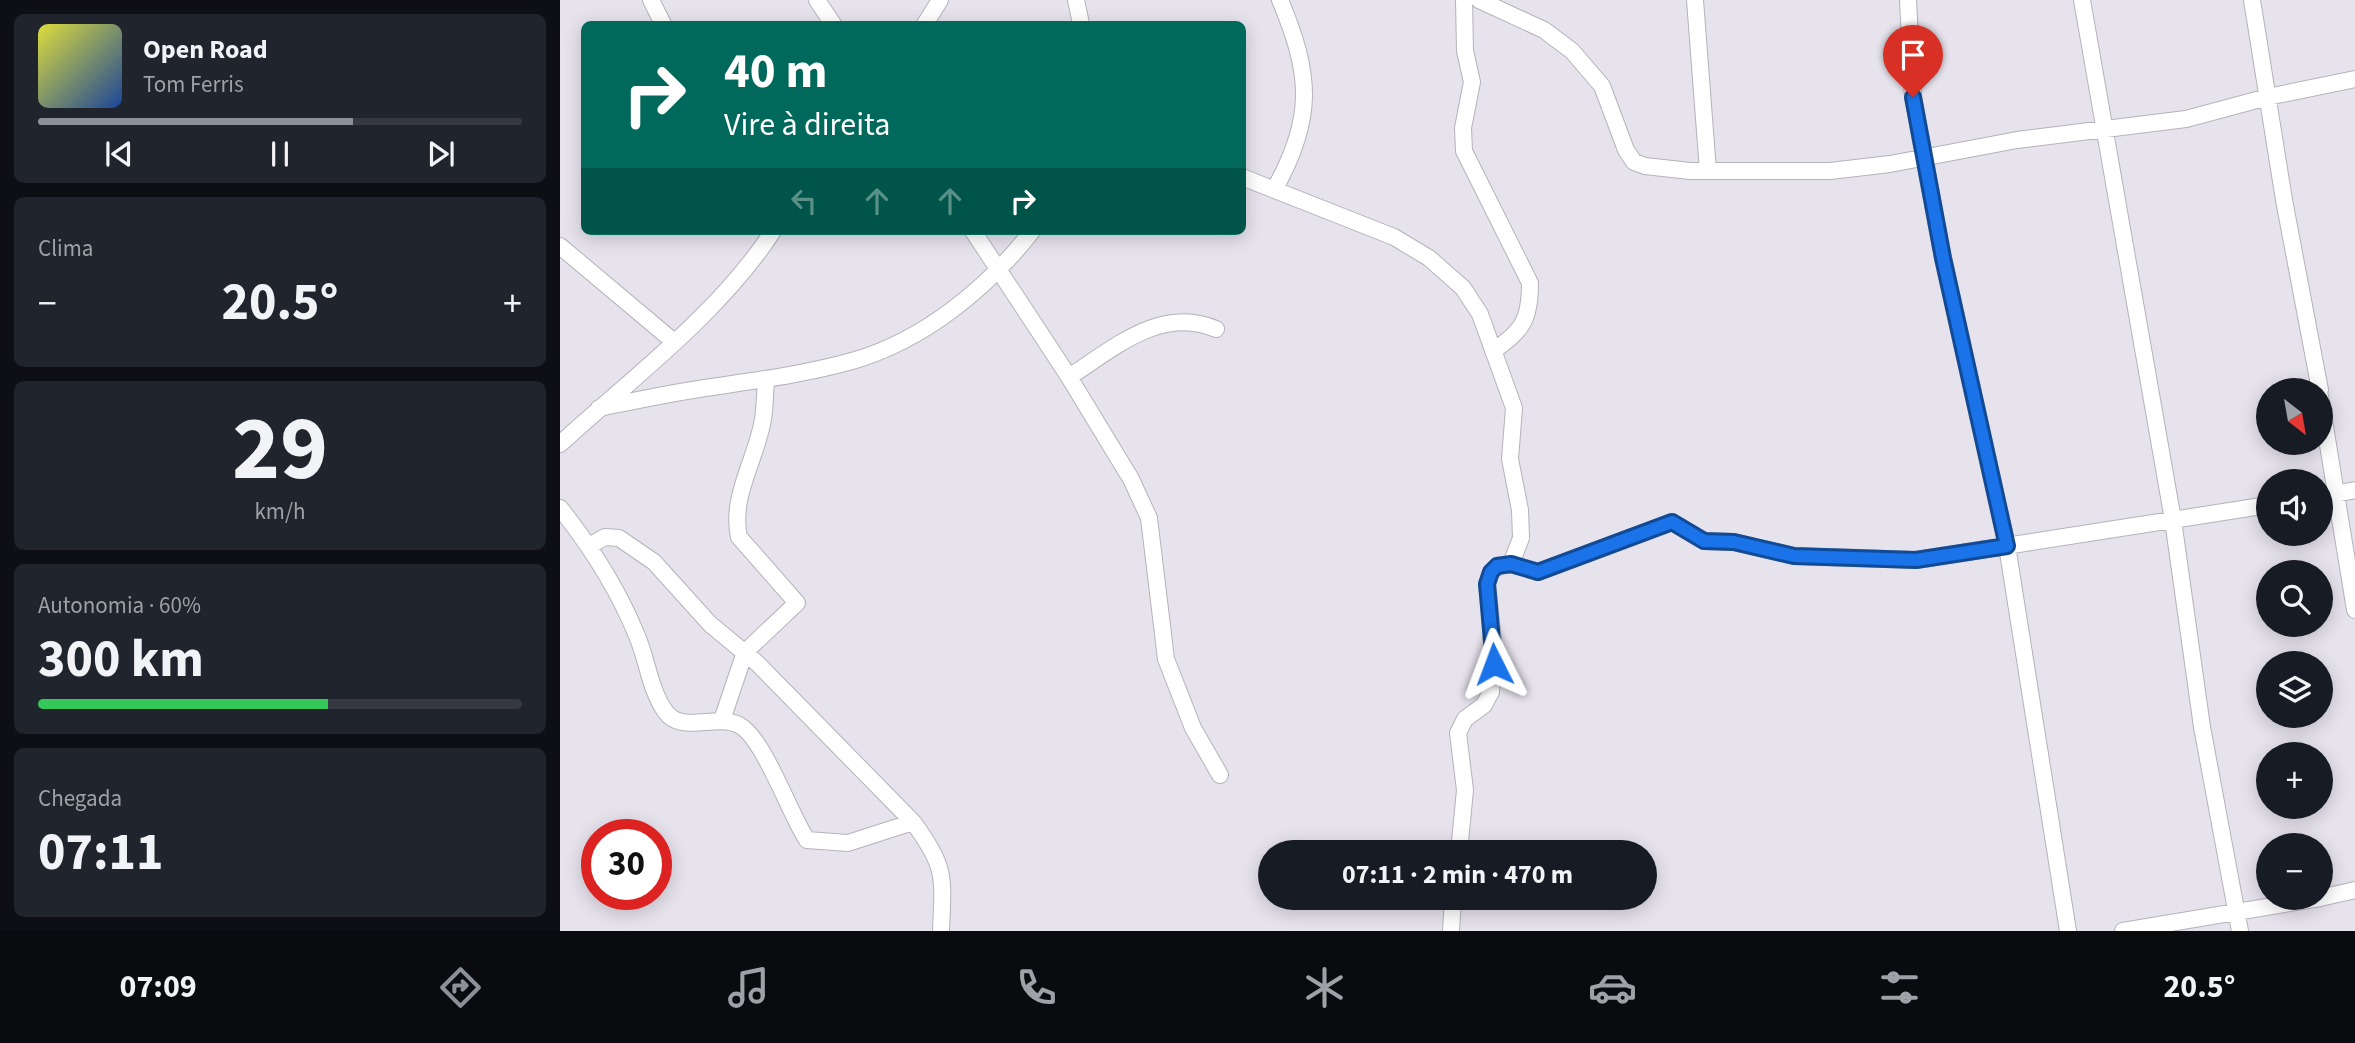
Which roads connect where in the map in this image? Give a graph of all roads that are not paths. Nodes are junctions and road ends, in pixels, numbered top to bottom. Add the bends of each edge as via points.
1 (651, 0) edge
2 (817, 0) edge
3 (940, 0) edge
4 (1076, 0) edge
5 (1280, 0) edge
6 (1464, 0) edge
7 (1479, 0) edge
8 (1695, 0) edge
9 (1908, 0) edge
10 (2082, 0) edge
11 (2252, 0) edge
12 (662, 21) edge
13 (831, 21) edge
14 (927, 21) edge
15 (1080, 21) edge
16 (2355, 79) edge
17 (2268, 97) junction
18 (2104, 127) junction
19 (1925, 157) junction
20 (1708, 171) junction
21 (1246, 179) edge
22 (1274, 190) junction
23 (770, 235) edge
24 (976, 235) edge
25 (1028, 235) edge
26 (560, 246) edge
27 (997, 268) junction
28 (1216, 329) dead end
29 (673, 341) junction
30 (1493, 351) junction
31 (1069, 377) junction
32 (2317, 378) edge
33 (766, 380) junction
34 (599, 408) junction
35 (560, 444) edge
36 (2331, 455) edge
37 (2355, 490) edge
38 (2338, 494) junction
39 (2333, 495) edge
40 (2256, 507) edge
41 (560, 508) edge
42 (2173, 520) junction
43 (589, 546) junction
44 (2007, 546) junction
45 (1511, 564) junction
46 (2355, 610) edge
47 (745, 652) junction
48 (722, 720) junction
49 (1220, 775) dead end
50 (914, 822) junction
51 (1460, 840) edge
52 (2355, 890) edge
53 (2333, 895) edge
54 (2256, 908) edge
55 (1452, 910) edge
56 (2236, 911) junction
57 (941, 931) edge
58 (1451, 931) edge
59 (2068, 931) edge
60 (2123, 931) edge
61 (2241, 931) edge

1 - 12 street
2 - 13 street
3 - 14 street
4 - 15 street
5 - 22 street via 1303,65 1306,91 1288,166
6 - 30 street via 1465,51 1472,82 1463,128 1464,152 1530,283 1524,324
7 - 20 street via 1544,30 1572,51 1602,86 1634,162
8 - 20 street
9 - 19 street via 1913,97
10 - 18 street
11 - 17 street
16 - 17 street
17 - 18 street via 2186,119
17 - 32 street
18 - 19 street
18 - 42 street
19 - 20 street via 1830,171
19 - 44 street
21 - 22 street
22 - 30 street via 1360,222 1429,258 1463,288
23 - 29 street via 719,299
24 - 27 street
25 - 27 street
26 - 29 street
27 - 31 street
27 - 33 street via 955,308 886,348 853,361
28 - 31 street via 1185,320 1163,323
29 - 34 street
30 - 45 street via 1514,408 1510,459 1521,538
31 - 49 street via 1131,479 1149,518 1166,659 1194,728
33 - 34 street
33 - 47 street via 763,420 737,526 739,537 797,603
34 - 35 street
36 - 38 street
37 - 38 street
38 - 39 street
38 - 46 street
40 - 42 street
41 - 43 street
42 - 44 street
42 - 56 street via 2202,727
43 - 47 street via 605,537 619,538 639,549 710,624
43 - 48 street via 624,608 662,708 671,720
44 - 45 street via 1916,560 1794,556 1734,542 1704,541 1672,522 1538,572
44 - 59 street
45 - 51 street via 1497,566 1487,584 1494,649 1491,692 1458,733 1465,790
47 - 48 street
47 - 50 street
48 - 50 street via 741,726 752,738 807,840 848,843
50 - 57 street via 943,874
52 - 53 street
54 - 56 street
55 - 58 street
56 - 60 street
56 - 61 street

